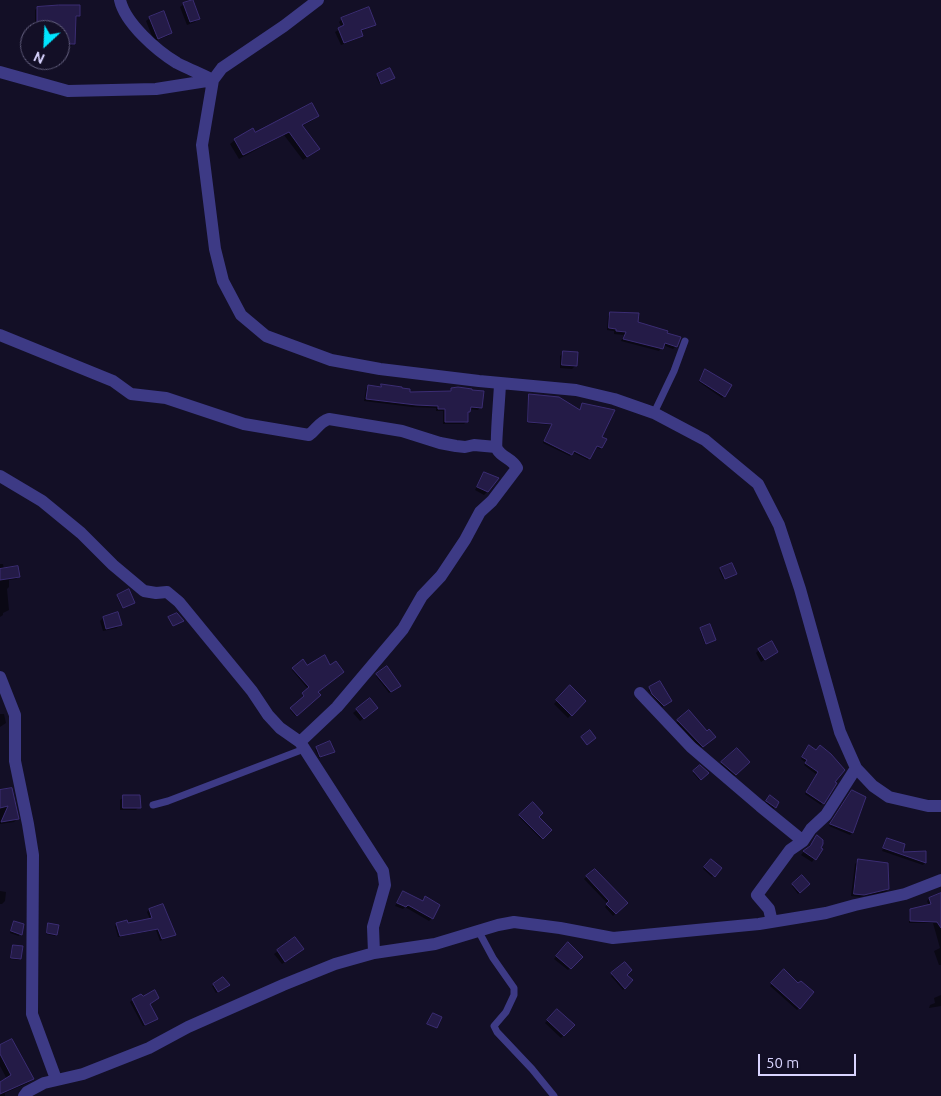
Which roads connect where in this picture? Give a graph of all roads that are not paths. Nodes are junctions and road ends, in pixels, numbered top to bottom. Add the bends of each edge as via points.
1 (120, 0) edge
2 (318, 0) edge
3 (0, 72) edge
4 (213, 80) junction
5 (0, 335) edge
6 (685, 341) dead end
7 (500, 383) junction
8 (654, 412) junction
9 (496, 447) junction
10 (0, 476) edge
11 (0, 677) edge
12 (640, 693) dead end
13 (302, 746) junction
14 (856, 768) junction
15 (153, 805) dead end
16 (941, 806) edge
17 (804, 840) junction
18 (941, 880) edge
19 (772, 922) junction
20 (479, 932) junction
21 (374, 952) junction
22 (56, 1079) junction
23 (24, 1096) edge
24 (554, 1096) edge

1 - 4 street via 140,33 176,62
2 - 4 street via 222,68
3 - 4 street via 68,91 156,89
4 - 7 street via 202,146 215,248 223,282 241,315 266,336 331,360
5 - 9 street via 112,382 131,394 166,398 244,424 309,435 318,424 329,419 402,431 456,446
6 - 8 lane
7 - 8 street via 576,390
7 - 9 street
8 - 14 street via 705,440 758,484 779,525 840,732
9 - 13 street via 516,468 510,478 480,512 442,576 422,596 403,629
10 - 13 street via 42,501 144,591 167,592 179,602 268,715
11 - 22 street via 14,715 15,761 33,855 32,1014
12 - 17 street via 691,747
13 - 15 lane
13 - 21 street via 383,871 385,885 373,927
14 - 16 street via 873,786 889,796
14 - 17 street via 826,815 811,828
17 - 19 street via 790,850 756,895 769,909
18 - 19 street via 897,896
19 - 20 street via 613,938 514,922
20 - 21 street via 435,944
20 - 24 lane via 514,988 506,1012 494,1026
21 - 22 street via 283,985 149,1048 83,1074
22 - 23 street

